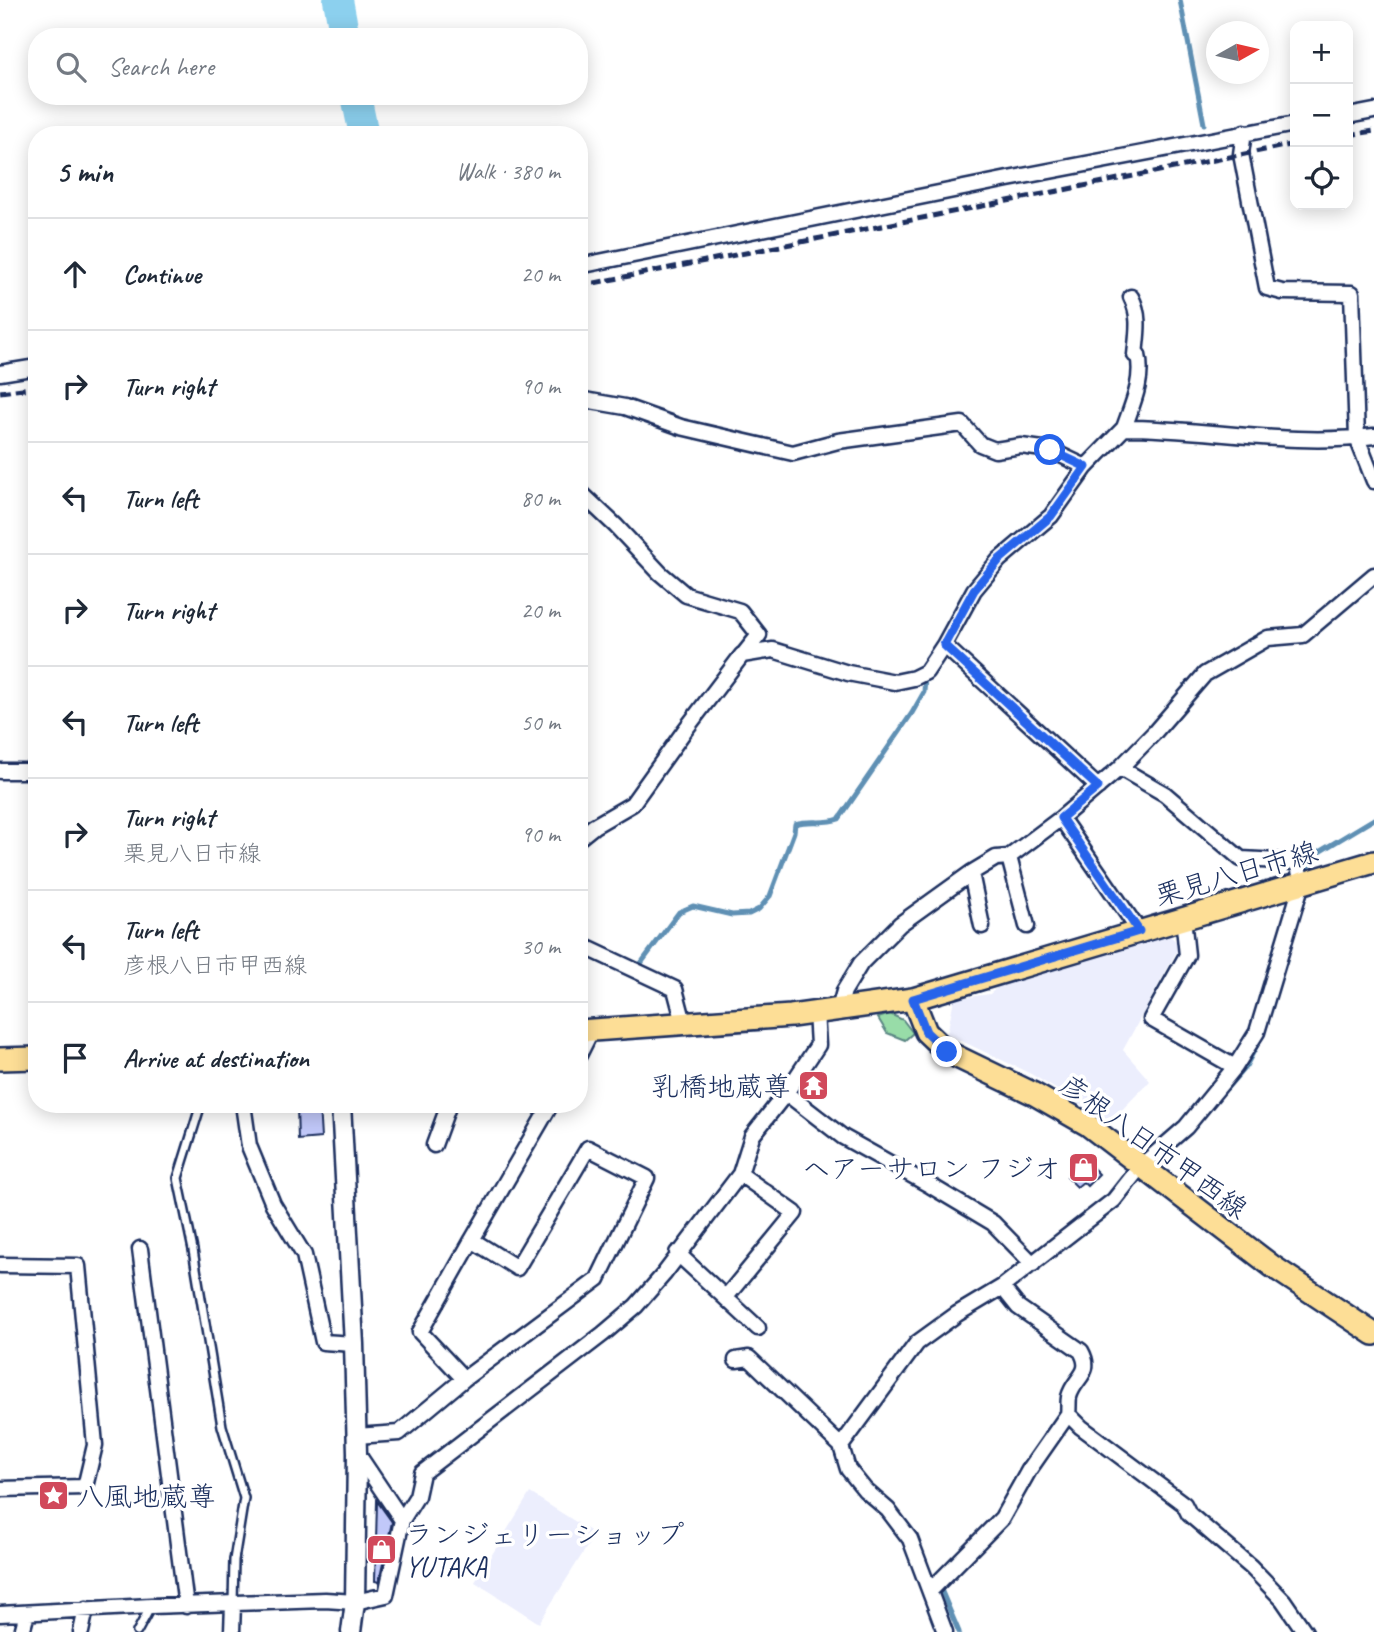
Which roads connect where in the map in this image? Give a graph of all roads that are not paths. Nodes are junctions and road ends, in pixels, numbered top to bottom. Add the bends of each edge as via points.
1 (1374, 111) edge
2 (1353, 115) edge
3 (1290, 125) edge
4 (1244, 132) junction
5 (588, 264) edge
6 (1131, 298) dead end
7 (28, 368) edge
8 (0, 373) edge
9 (588, 401) edge
10 (1124, 428) junction
11 (1374, 436) edge
12 (1357, 438) junction
13 (1086, 467) junction
14 (1374, 481) edge
15 (588, 500) edge
16 (1374, 575) edge
17 (944, 645) junction
18 (744, 655) junction
19 (1121, 768) junction
20 (0, 771) edge
21 (28, 771) edge
22 (1098, 787) junction
23 (1061, 818) junction
24 (588, 831) edge
25 (1009, 857) junction
26 (1374, 862) edge
27 (971, 873) junction
28 (1302, 883) junction
29 (1183, 918) junction
30 (982, 926) dead end
31 (1027, 926) dead end
32 (1139, 931) junction
33 (588, 948) edge
34 (913, 999) junction
35 (839, 1009) junction
36 (816, 1012) junction
37 (684, 1023) junction
38 (588, 1031) edge
39 (28, 1058) edge
40 (0, 1059) edge
41 (1235, 1067) junction
42 (786, 1093) junction
43 (198, 1113) edge
44 (244, 1113) edge
45 (341, 1113) edge
46 (446, 1113) edge
47 (546, 1113) edge
48 (434, 1145) dead end
49 (1140, 1167) junction
50 (740, 1174) junction
51 (472, 1240) junction
52 (140, 1249) dead end
53 (677, 1253) junction
54 (1032, 1264) junction
55 (0, 1265) edge
56 (1002, 1287) junction
57 (726, 1297) junction
58 (758, 1328) dead end
59 (1374, 1334) edge
60 (354, 1344) junction
61 (736, 1360) dead end
62 (464, 1379) junction
63 (1068, 1414) junction
64 (357, 1444) junction
65 (841, 1446) junction
66 (0, 1489) edge
67 (402, 1520) junction
68 (929, 1591) junction
69 (355, 1602) junction
70 (233, 1604) junction
71 (151, 1606) junction
72 (186, 1606) junction
73 (86, 1609) junction
74 (27, 1613) junction
75 (0, 1614) edge
76 (22, 1632) edge
77 (81, 1632) edge
78 (137, 1632) edge
79 (232, 1632) edge
80 (351, 1632) edge
81 (945, 1632) edge
82 (1305, 1632) edge

1 - 2 street
3 - 4 street
4 - 5 street
4 - 12 street via 1241,154 1266,288 1352,293
6 - 10 street via 1138,320 1135,355 1141,366
7 - 8 street
9 - 13 street via 793,453 838,441 962,424 980,444 995,450 1020,446 1050,450
10 - 12 street via 1312,441
10 - 13 street
11 - 12 street
12 - 14 street
13 - 17 street via 1051,516 999,560 974,590
15 - 18 street via 686,595 740,611 759,635
16 - 19 street via 1303,635 1268,638 1205,674
17 - 18 street via 926,672 895,682 773,650
17 - 22 street
18 - 24 street via 632,804
19 - 22 street
19 - 28 street via 1165,794 1241,859 1297,862
20 - 21 street
22 - 23 street
23 - 25 street
23 - 32 street
25 - 27 street via 996,858
25 - 31 street
26 - 28 main road, 栗見八日市線
27 - 30 street
27 - 35 street via 900,924 861,963
28 - 29 main road, 栗見八日市線
28 - 41 street via 1257,1032
29 - 32 main road, 栗見八日市線
29 - 41 street via 1187,956 1151,1019
32 - 34 main road, 栗見八日市線
33 - 37 street via 675,989
34 - 35 main road
34 - 49 main road, 彦根八日市甲西線 via 926,1032 947,1052 1088,1125
35 - 36 main road
36 - 37 main road
36 - 42 street via 818,1045
37 - 38 main road
39 - 40 main road
41 - 49 street via 1186,1127
42 - 50 street via 752,1136
42 - 54 street via 843,1137 993,1223
43 - 70 lane via 178,1178 222,1426 244,1498 234,1560
44 - 60 street via 249,1146 273,1204 304,1255 323,1342
45 - 60 street
46 - 48 street
47 - 51 street
49 - 54 street via 1114,1200
49 - 59 main road, 彦根八日市甲西線 via 1272,1266
50 - 53 street
50 - 57 street via 795,1213
51 - 62 street via 420,1332
51 - 62 street via 517,1268 589,1148 647,1178 598,1279
52 - 72 street
53 - 57 street
53 - 67 street via 636,1306 422,1473 417,1496
54 - 56 street
55 - 66 street via 78,1266 94,1445 85,1487
56 - 63 street via 1018,1307 1082,1351 1086,1368 1069,1395
56 - 65 street via 917,1343
57 - 58 street
60 - 64 street
61 - 65 street via 749,1359
62 - 64 street via 399,1433
63 - 68 street via 1002,1518
63 - 82 street via 1184,1504 1189,1514 1283,1600
64 - 67 street
64 - 69 street
65 - 68 street via 848,1469 911,1539
67 - 69 street via 386,1595
68 - 81 street
69 - 70 street
69 - 80 street
70 - 72 street
70 - 79 street
71 - 72 street
71 - 73 street
71 - 78 lane
73 - 74 street
73 - 77 street
74 - 75 street
74 - 76 street

